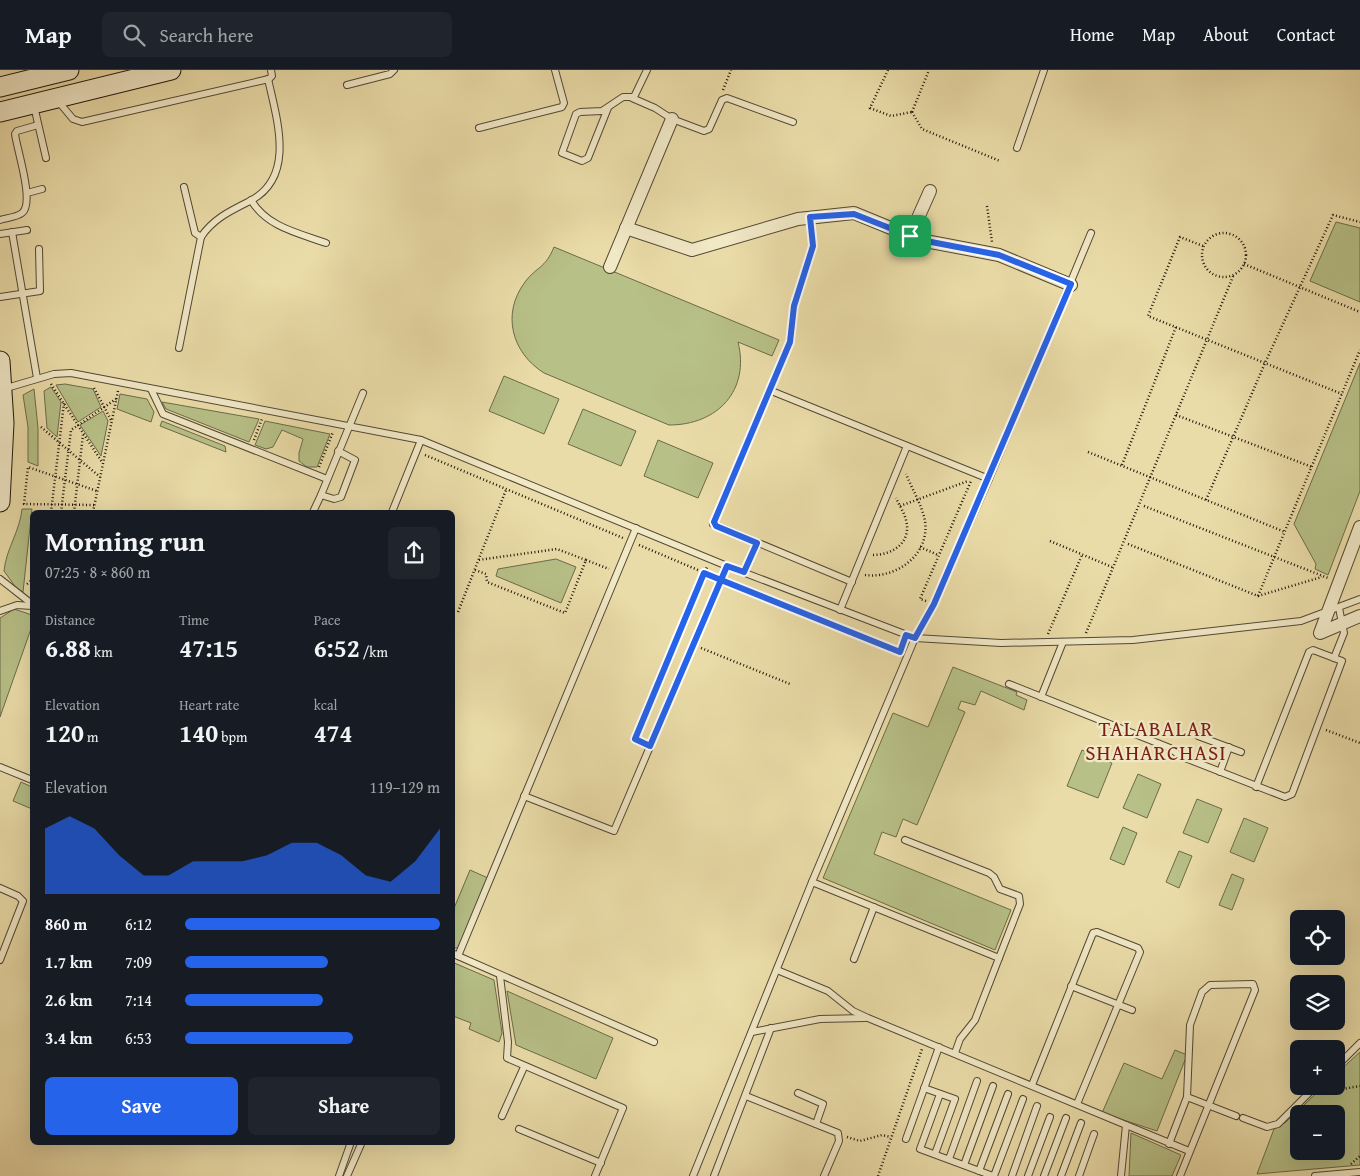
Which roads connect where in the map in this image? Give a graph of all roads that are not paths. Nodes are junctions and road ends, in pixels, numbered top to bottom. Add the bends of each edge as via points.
1 (69, 70) edge
2 (171, 70) edge
3 (271, 70) edge
4 (394, 70) edge
5 (555, 70) edge
6 (647, 70) edge
7 (1044, 70) edge
8 (268, 79) junction
9 (347, 85) dead end
10 (0, 87) edge
11 (56, 98) junction
12 (632, 98) junction
13 (33, 104) junction
14 (608, 108) junction
15 (0, 112) edge
16 (672, 119) junction
17 (793, 122) dead end
18 (38, 125) junction
19 (479, 128) dead end
20 (1017, 148) dead end
21 (46, 158) dead end
22 (184, 187) dead end
23 (42, 189) dead end
24 (930, 191) dead end
25 (27, 193) junction
26 (251, 200) junction
27 (0, 220) edge
28 (626, 228) junction
29 (27, 230) dead end
30 (12, 232) junction
31 (0, 234) edge
32 (1091, 234) dead end
33 (910, 236) junction
34 (201, 237) junction
35 (326, 243) dead end
36 (39, 249) dead end
37 (610, 266) dead end
38 (1071, 284) junction
39 (22, 294) junction
40 (0, 297) edge
41 (790, 342) road end
42 (179, 348) dead end
43 (0, 361) edge
44 (37, 378) junction
45 (2, 389) edge
46 (151, 389) junction
47 (769, 390) junction
48 (363, 393) dead end
49 (348, 426) junction
50 (421, 440) junction
51 (907, 446) junction
52 (338, 451) junction
53 (327, 479) junction
54 (989, 479) junction
55 (321, 494) junction
56 (0, 502) edge
57 (314, 510) edge
58 (393, 510) edge
59 (1360, 527) edge
60 (636, 528) junction
61 (757, 543) junction
62 (727, 566) junction
63 (744, 572) junction
64 (0, 579) edge
65 (852, 582) junction
66 (1359, 600) edge
67 (30, 603) edge
68 (30, 605) edge
69 (1339, 608) junction
70 (840, 610) junction
71 (0, 611) edge
72 (1326, 613) junction
73 (1360, 616) edge
74 (1344, 623) junction
75 (915, 638) junction
76 (1063, 642) junction
77 (1334, 658) junction
78 (1009, 684) dead end
79 (1041, 697) junction
80 (1198, 736) dead end
81 (1229, 747) junction
82 (1241, 752) dead end
83 (0, 767) edge
84 (1220, 772) junction
85 (30, 779) edge
86 (1256, 787) junction
87 (524, 796) junction
88 (905, 840) dead end
89 (812, 882) junction
90 (0, 888) edge
91 (874, 907) junction
92 (455, 955) edge
93 (999, 958) junction
94 (854, 959) dead end
95 (0, 960) edge
96 (777, 970) junction
97 (500, 976) junction
98 (1071, 986) junction
99 (1118, 1005) junction
100 (1132, 1010) dead end
101 (868, 1018) junction
102 (771, 1028) junction
103 (752, 1032) junction
104 (654, 1042) dead end
105 (1360, 1043) edge
106 (940, 1047) junction
107 (954, 1053) junction
108 (1345, 1058) edge
109 (524, 1067) junction
110 (977, 1081) dead end
111 (1032, 1085) junction
112 (992, 1086) dead end
113 (924, 1088) junction
114 (798, 1093) dead end
115 (940, 1094) junction
116 (1008, 1094) dead end
117 (1307, 1095) edge
118 (746, 1096) junction
119 (1187, 1097) junction
120 (1023, 1099) dead end
121 (1077, 1104) junction
122 (1208, 1105) junction
123 (1037, 1106) dead end
124 (502, 1116) dead end
125 (1050, 1117) dead end
126 (1066, 1118) dead end
127 (1081, 1123) dead end
128 (816, 1124) junction
129 (1126, 1125) junction
130 (519, 1129) dead end
131 (1094, 1134) dead end
132 (906, 1139) dead end
133 (1169, 1144) junction
134 (350, 1145) edge
135 (361, 1145) edge
136 (1189, 1152) junction
137 (935, 1154) junction
138 (948, 1159) junction
139 (601, 1163) junction
140 (964, 1165) junction
141 (979, 1171) junction
142 (1360, 1172) edge
143 (338, 1176) edge
144 (347, 1176) edge
145 (595, 1176) edge
146 (693, 1176) edge
147 (714, 1176) edge
148 (824, 1176) edge
149 (994, 1176) edge
150 (1012, 1176) edge
151 (1028, 1176) edge
152 (1044, 1176) edge
153 (1061, 1176) edge
154 (1079, 1176) edge
155 (1121, 1176) edge
156 (1180, 1176) edge
157 (1315, 1176) edge

1 - 10 main road
2 - 11 main road
3 - 8 lane via 272,76
4 - 9 lane via 390,74
5 - 19 lane via 564,103 562,107
6 - 12 lane
7 - 20 lane
8 - 11 lane via 82,122 73,119
8 - 26 lane via 280,142 279,159 271,184
11 - 13 main road
12 - 14 lane via 623,97
12 - 16 lane
13 - 15 main road
13 - 18 lane
14 - 14 lane via 588,158 582,160 562,153 576,114
16 - 17 lane via 707,131 723,99 730,98
16 - 28 street
18 - 21 lane
18 - 25 lane via 15,134
22 - 34 lane via 195,234
23 - 25 lane
24 - 33 street
25 - 27 lane via 24,212
26 - 34 lane via 219,217
26 - 35 lane via 258,212 270,221
28 - 33 street via 692,250 810,217 854,214
28 - 37 street
29 - 30 lane
30 - 31 lane
30 - 39 lane
32 - 38 lane
33 - 38 street via 993,253
34 - 42 lane
36 - 39 lane via 40,291
38 - 54 lane
39 - 40 lane
39 - 44 lane
41 - 47 lane
43 - 45 main road
44 - 45 lane
44 - 46 lane via 71,373
45 - 56 main road via 4,423
46 - 49 lane
46 - 53 lane via 163,414
47 - 51 lane
47 - 61 lane via 714,522 716,526
48 - 49 lane
49 - 50 lane
49 - 52 lane
50 - 58 lane
50 - 60 lane
51 - 54 lane via 973,476
51 - 65 lane
52 - 53 lane
52 - 55 lane via 355,460 341,497 334,500
53 - 55 lane
54 - 75 lane via 934,604
55 - 57 lane
59 - 72 street
60 - 62 lane
60 - 87 lane
61 - 63 lane
61 - 65 lane
62 - 63 lane
62 - 87 lane via 614,831
63 - 70 lane
64 - 67 lane
65 - 70 lane
66 - 69 lane
68 - 71 lane via 17,605
69 - 72 lane
69 - 74 lane
70 - 75 lane
72 - 74 street via 1320,632
72 - 76 lane via 1301,620 1143,639
73 - 74 street
74 - 77 lane via 1344,633
75 - 76 lane via 1000,643
75 - 89 lane
76 - 79 lane
77 - 86 lane via 1312,650 1309,652
77 - 86 lane via 1342,661 1342,665 1292,794 1285,798
78 - 79 lane
79 - 84 lane via 1170,748 1180,756
80 - 81 lane
81 - 82 lane
81 - 84 lane
83 - 85 lane
84 - 86 lane
87 - 92 lane
88 - 93 lane via 989,873 1000,889 1019,896 1020,904
89 - 91 lane
89 - 96 lane
90 - 95 lane via 23,901
91 - 93 lane
91 - 94 lane
92 - 97 lane
93 - 107 lane via 975,1020
96 - 101 lane via 828,991
96 - 103 lane
97 - 104 lane
97 - 109 lane via 508,1042 506,1058
98 - 99 lane
98 - 99 lane via 1096,932 1140,950
98 - 111 lane
99 - 100 lane
99 - 121 lane
101 - 102 lane via 829,1018
101 - 106 lane
102 - 103 lane
102 - 118 lane
103 - 146 lane
105 - 108 lane
106 - 107 lane
106 - 113 lane
107 - 111 lane
109 - 124 lane
109 - 139 lane via 622,1106
110 - 138 lane
111 - 121 lane
112 - 140 lane
113 - 115 lane
113 - 132 lane
114 - 128 lane via 823,1104
115 - 137 lane via 955,1099
115 - 137 lane via 920,1149
116 - 141 lane
117 - 122 lane via 1278,1124 1267,1127
118 - 128 lane
118 - 147 lane
119 - 122 lane
119 - 122 lane via 1190,1025 1204,988 1210,985 1253,984 1256,990
119 - 133 lane
120 - 149 lane
121 - 129 lane
122 - 136 lane
123 - 150 lane
125 - 151 lane
126 - 152 lane
127 - 153 lane
128 - 148 lane via 839,1135
129 - 133 lane
129 - 155 lane
130 - 139 lane
131 - 154 lane
133 - 136 lane
134 - 143 lane
135 - 144 lane
136 - 156 lane
137 - 138 lane
138 - 140 lane
139 - 145 lane
140 - 141 lane
141 - 149 lane
142 - 157 lane

